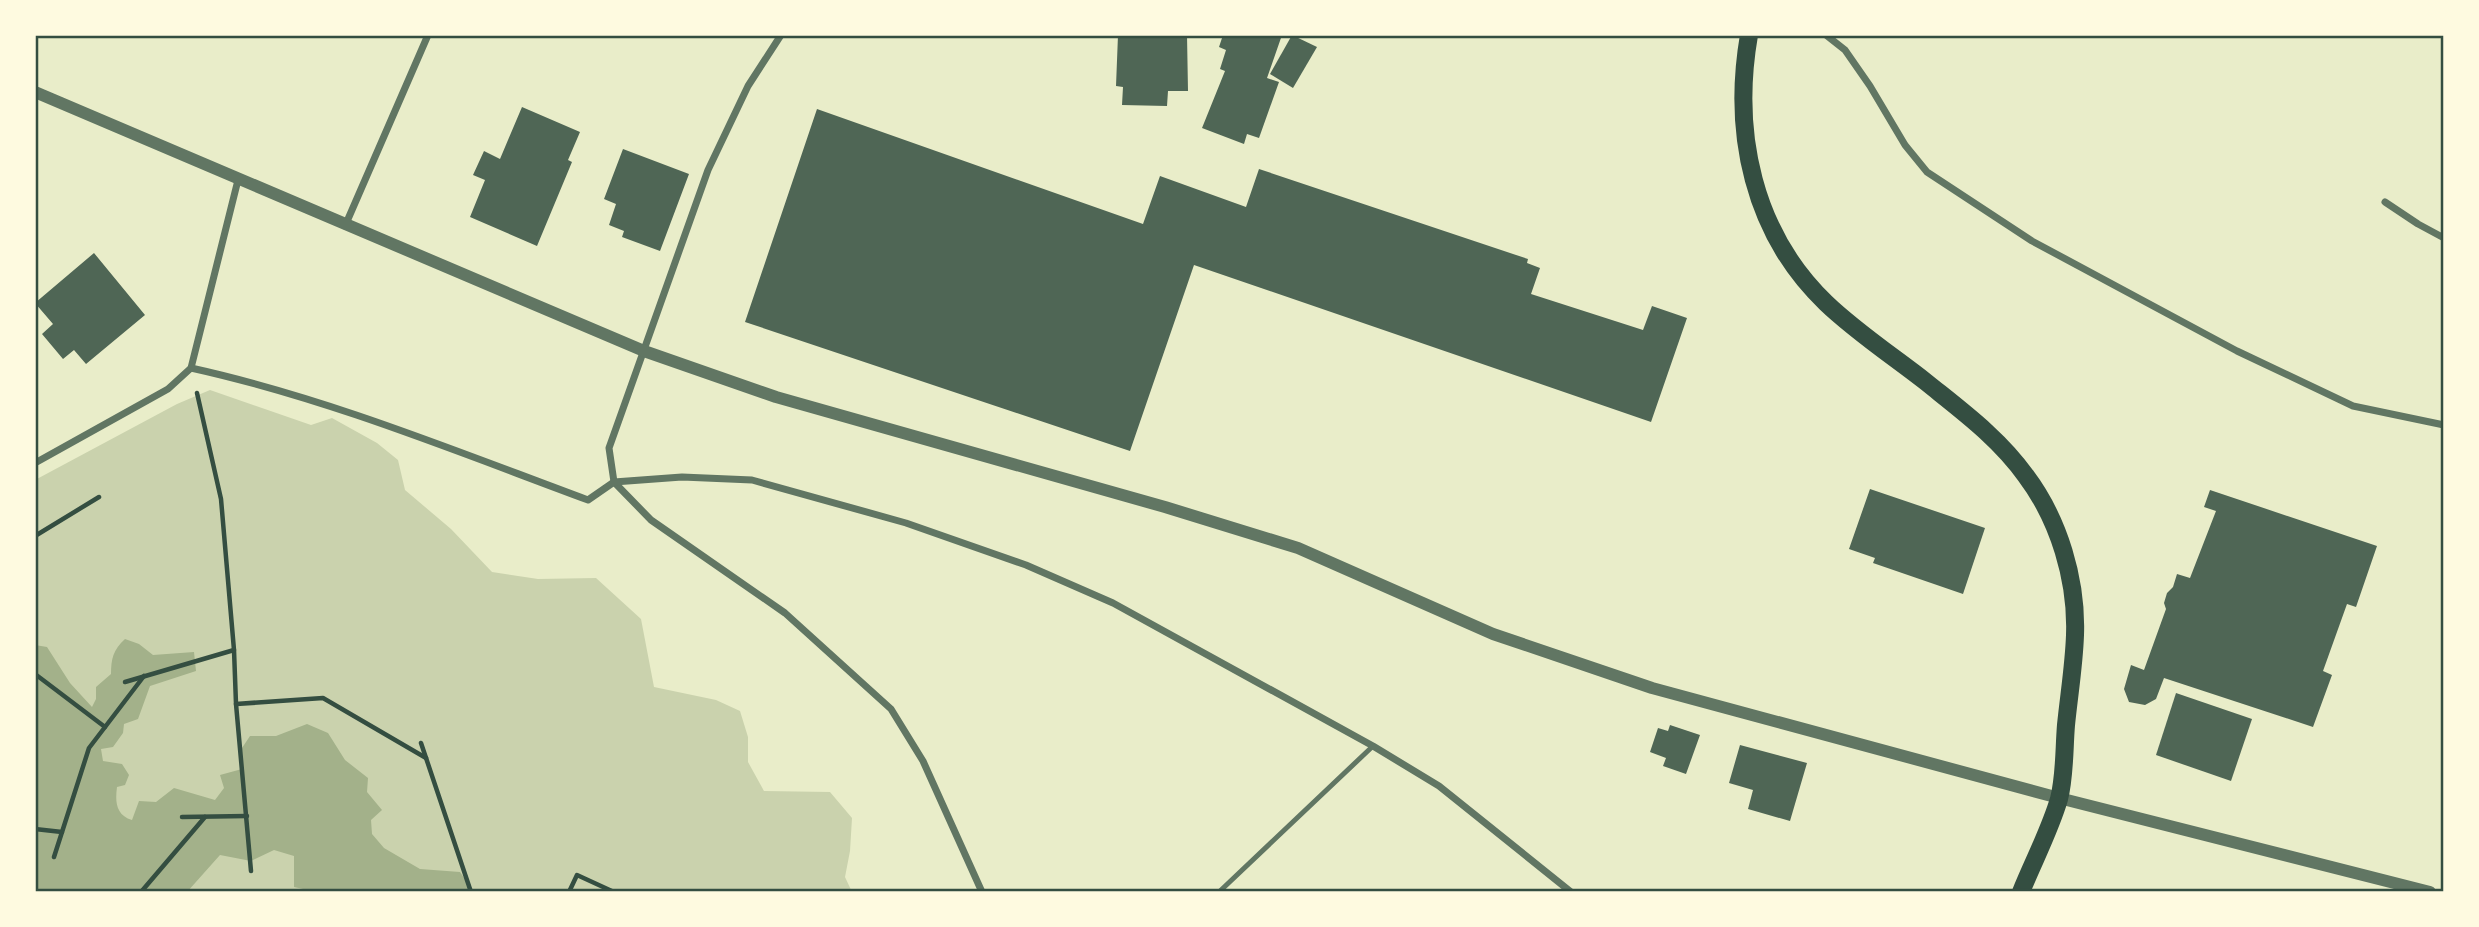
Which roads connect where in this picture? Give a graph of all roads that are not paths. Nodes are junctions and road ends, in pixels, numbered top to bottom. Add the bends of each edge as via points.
1 (428, 35) edge
2 (781, 35) edge
3 (1749, 35) edge
4 (1826, 35) edge
5 (35, 92) edge
6 (238, 180) junction
7 (2385, 202) dead end
8 (345, 226) junction
9 (2444, 238) edge
10 (644, 351) junction
11 (191, 368) junction
12 (2444, 425) edge
13 (35, 463) edge
14 (614, 482) junction
15 (1373, 746) junction
16 (2059, 798) junction
17 (982, 892) edge
18 (1219, 892) edge
19 (1571, 892) edge
20 (2021, 892) edge
21 (2430, 892) edge

1 - 8 street
2 - 10 street via 748,86 708,170
3 - 16 main road via 1743,106 1746,150 1758,195 1777,238 1799,273 1827,304 1983,427 2027,476 2057,534 2073,597 2075,635
4 - 12 street via 1844,50 1927,172 2032,241 2237,351 2353,406
5 - 6 street
6 - 8 street
6 - 11 street
7 - 9 street
8 - 10 street
10 - 14 street via 609,448
10 - 16 street via 776,397 1298,548 1493,634 1652,688
11 - 13 street via 168,389
11 - 14 street via 242,379 384,425 588,500
14 - 15 street via 682,477 752,480 906,523 1026,565 1113,603
14 - 17 street via 651,520 785,613 891,709 923,761
15 - 18 lane
15 - 19 street via 1439,786
16 - 20 main road
16 - 21 street

